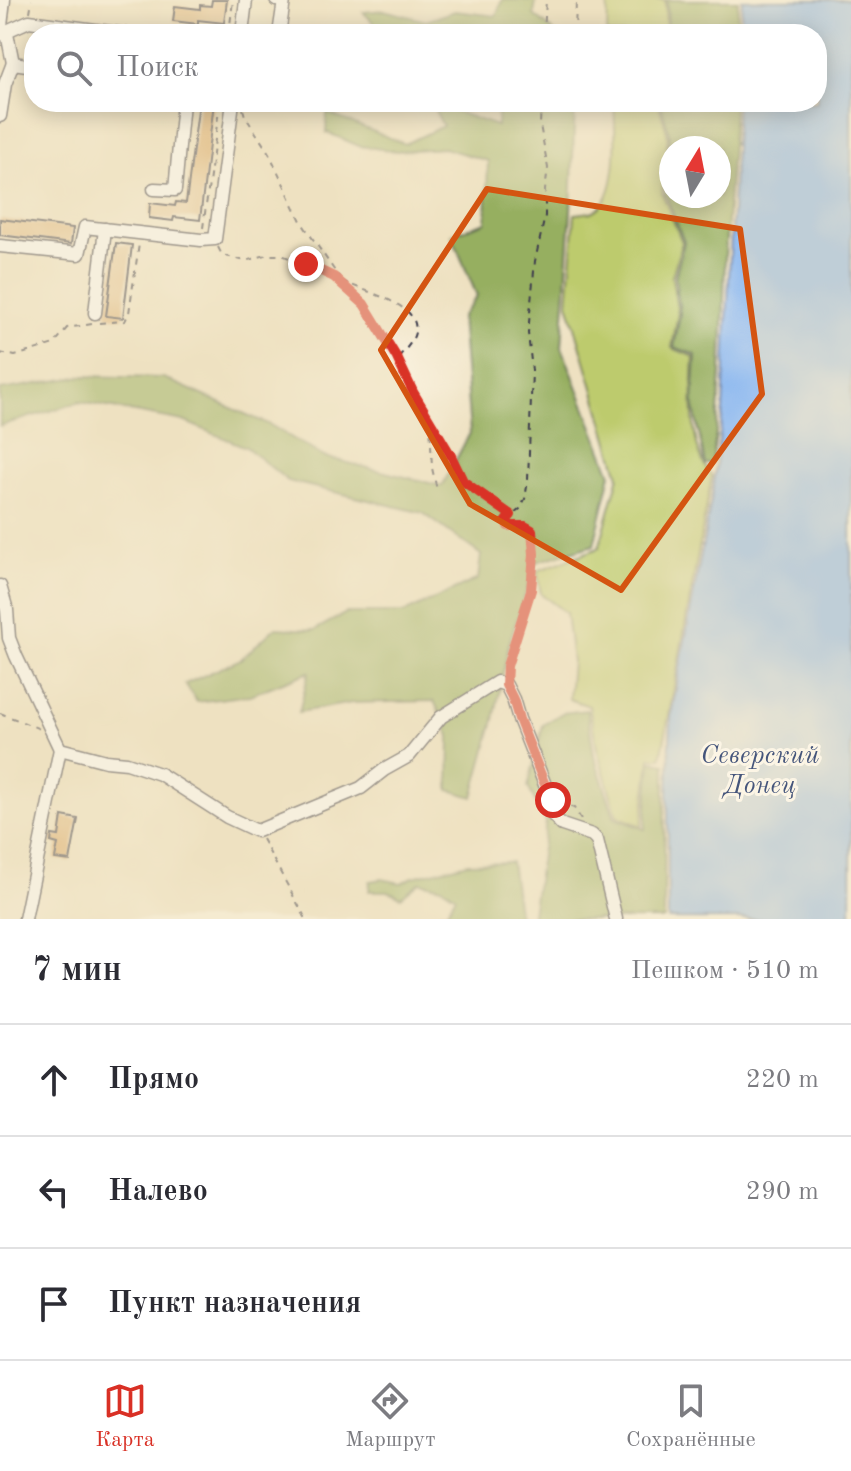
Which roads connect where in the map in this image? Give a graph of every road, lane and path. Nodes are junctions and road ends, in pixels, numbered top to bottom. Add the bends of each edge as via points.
1 (4, 0) edge
2 (233, 0) edge
3 (246, 0) edge
4 (276, 0) edge
5 (546, 0) edge
6 (576, 0) edge
7 (51, 24) edge
8 (230, 24) edge
9 (243, 24) edge
10 (281, 24) edge
11 (545, 24) edge
12 (575, 24) edge
13 (2, 34) edge
14 (13, 63) junction
15 (24, 65) edge
16 (182, 112) edge
17 (219, 112) edge
18 (231, 112) edge
19 (244, 112) edge
20 (541, 112) edge
21 (0, 116) edge
22 (154, 189) dead end
23 (105, 229) junction
24 (140, 233) junction
25 (208, 239) junction
26 (0, 246) edge
27 (334, 277) junction
28 (341, 280) junction
29 (95, 313) dead end
30 (0, 353) edge
31 (397, 358) junction
32 (430, 420) junction
33 (437, 490) dead end
34 (511, 515) junction
35 (0, 586) edge
36 (506, 685) junction
37 (0, 713) edge
38 (57, 743) junction
39 (549, 795) junction
40 (583, 822) dead end
41 (257, 831) junction
42 (25, 919) edge
43 (306, 919) edge
44 (616, 919) edge

1 - 13 street
2 - 8 path
3 - 9 street
4 - 10 street via 284,1
5 - 11 path
6 - 12 path
7 - 13 street via 29,21
13 - 14 street
14 - 15 street
14 - 21 street
16 - 22 street via 175,190
17 - 25 path
18 - 25 street
19 - 28 path via 302,223
20 - 34 path via 548,168 528,333 528,480 525,499
23 - 24 street
23 - 26 street via 85,227 79,254
23 - 29 street
24 - 25 street
24 - 30 path via 125,321 67,328 54,344 15,356
25 - 27 path via 222,255 235,259 282,255
27 - 28 path
27 - 31 path via 364,304
28 - 31 path via 408,311 416,335
31 - 32 path
32 - 33 path
32 - 34 path via 463,481
34 - 36 path via 508,526 532,530 534,554 531,590
35 - 38 street via 9,638
36 - 39 street
36 - 41 street via 497,682 441,717 409,756 361,788
37 - 38 path via 26,722
38 - 41 street via 160,774
38 - 42 street
39 - 40 path via 574,808
39 - 44 street via 555,819 597,840
41 - 43 path

